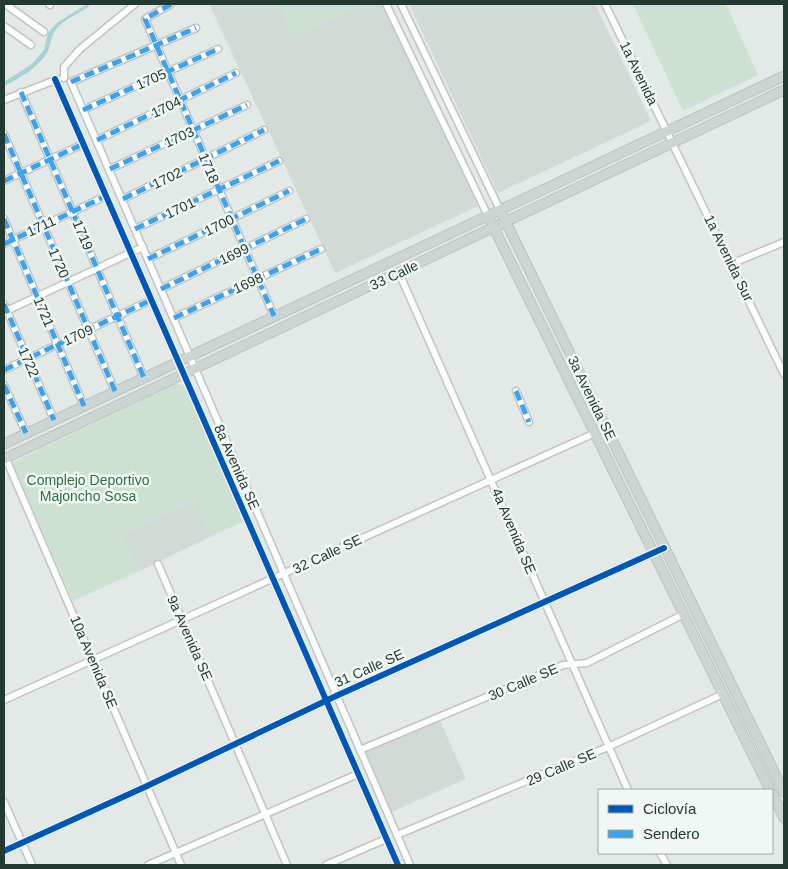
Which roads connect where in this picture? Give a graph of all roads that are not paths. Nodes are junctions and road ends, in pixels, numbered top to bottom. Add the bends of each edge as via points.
1 (5, 4) edge
2 (134, 4) edge
3 (171, 4) edge
4 (386, 4) edge
5 (401, 4) edge
6 (605, 4) edge
7 (4, 26) edge
8 (196, 28) dead end
9 (44, 32) dead end
10 (32, 45) dead end
11 (156, 45) junction
12 (218, 49) dead end
13 (168, 72) junction
14 (236, 73) dead end
15 (784, 76) edge
16 (64, 78) junction
17 (55, 79) junction
18 (70, 82) junction
19 (784, 90) edge
20 (22, 92) junction
21 (5, 98) edge
22 (180, 100) junction
23 (247, 105) dead end
24 (83, 110) junction
25 (193, 130) junction
26 (264, 130) dead end
27 (668, 130) junction
28 (4, 134) edge
29 (97, 140) junction
30 (674, 143) junction
31 (83, 144) junction
32 (50, 159) junction
33 (206, 159) junction
34 (278, 161) dead end
35 (110, 170) junction
36 (21, 173) junction
37 (4, 181) edge
38 (219, 190) junction
39 (289, 191) dead end
40 (106, 196) junction
41 (123, 200) junction
42 (500, 210) junction
43 (73, 211) junction
44 (488, 216) junction
45 (4, 219) edge
46 (232, 219) junction
47 (306, 219) dead end
48 (507, 223) junction
49 (43, 225) junction
50 (135, 228) junction
51 (494, 229) junction
52 (13, 240) junction
53 (784, 242) edge
54 (4, 244) edge
55 (143, 247) junction
56 (244, 249) junction
57 (321, 249) dead end
58 (130, 252) junction
59 (148, 259) junction
60 (731, 264) junction
61 (97, 268) junction
62 (399, 273) junction
63 (257, 279) junction
64 (67, 282) junction
65 (161, 289) junction
66 (37, 296) junction
67 (152, 300) junction
68 (5, 309) edge
69 (118, 316) junction
70 (274, 316) junction
71 (174, 318) junction
72 (88, 330) junction
73 (58, 344) junction
74 (189, 356) junction
75 (27, 359) junction
76 (178, 362) junction
77 (194, 368) junction
78 (4, 370) edge
79 (183, 374) junction
80 (784, 374) edge
81 (144, 378) junction
82 (4, 386) edge
83 (115, 391) junction
84 (516, 391) dead end
85 (84, 406) junction
86 (54, 420) junction
87 (529, 422) dead end
88 (26, 433) junction
89 (595, 433) junction
90 (4, 442) edge
91 (5, 459) edge
92 (491, 478) junction
93 (664, 548) junction
94 (654, 553) junction
95 (158, 564) dead end
96 (284, 574) junction
97 (273, 579) junction
98 (545, 603) junction
99 (684, 614) junction
100 (182, 620) junction
101 (93, 660) junction
102 (571, 665) junction
103 (723, 694) junction
104 (336, 696) junction
105 (4, 700) edge
106 (326, 700) junction
107 (235, 745) junction
108 (608, 747) junction
109 (360, 750) junction
110 (358, 774) junction
111 (147, 786) junction
112 (628, 789) edge
113 (770, 789) edge
114 (784, 792) edge
115 (773, 796) edge
116 (4, 802) edge
117 (264, 816) junction
118 (784, 818) edge
119 (397, 835) junction
120 (386, 839) junction
121 (22, 843) junction
122 (4, 851) edge
123 (176, 853) junction
124 (661, 854) edge
125 (32, 865) edge
126 (148, 865) edge
127 (181, 865) edge
128 (287, 865) edge
129 (326, 865) edge
130 (398, 865) edge
131 (410, 865) edge
132 (667, 865) edge

1 - 9 street
2 - 16 street via 80,49 64,68
3 - 11 street, 1718 via 145,19
4 - 44 street, 3a Avenida SE
5 - 42 street, 3a Avenida SE
6 - 27 street, 1a Avenida
7 - 10 street
8 - 11 street
11 - 13 street, 1718
11 - 18 street
12 - 13 street, 1705
13 - 22 street, 1718
13 - 24 street, 1705
14 - 22 street, 1704
15 - 27 main road, 33 Calle
16 - 17 street
16 - 18 street
17 - 20 street
17 - 31 street, 8a Avenida SE
18 - 24 street, 8a Avenida SE
19 - 30 main road, 33 Calle
20 - 21 street
20 - 32 street, 1719
22 - 25 street, 1718
22 - 29 street, 1704
23 - 25 street, 1703
24 - 29 street, 8a Avenida SE
25 - 33 street, 1718
25 - 35 street, 1703
26 - 33 street, 1702
27 - 30 street, 1a Avenida
27 - 42 main road, 33 Calle
28 - 36 street, 1720
29 - 35 street, 8a Avenida SE
30 - 48 main road, 33 Calle
30 - 60 street, 1a Avenida Sur
31 - 32 street
31 - 40 street, 8a Avenida SE
32 - 36 street
32 - 43 street, 1719
33 - 38 street, 1718
33 - 41 street, 1702
34 - 38 street, 1701
35 - 41 street, 8a Avenida SE
36 - 37 street
36 - 49 street, 1720
38 - 46 street, 1718
38 - 50 street, 1701
39 - 46 street, 1700
40 - 43 street, 1711
40 - 58 street, 8a Avenida SE
41 - 50 street, 8a Avenida SE
42 - 44 main road, 33 Calle
42 - 48 main road, 3a Avenida SE
43 - 49 street, 1711
43 - 61 street, 1719
44 - 51 main road, 3a Avenida SE
44 - 70 main road, 33 Calle
45 - 52 street, 1721
46 - 56 street, 1718
46 - 59 street, 1700
47 - 56 street, 1699
48 - 51 main road, 33 Calle
48 - 93 main road, 3a Avenida SE
49 - 52 street, 1711
49 - 64 street, 1720
50 - 55 street, 8a Avenida SE
51 - 62 main road, 33 Calle
51 - 89 main road, 3a Avenida SE
52 - 54 street, 1711
52 - 66 street, 1721
53 - 60 street
55 - 58 street
55 - 59 street, 8a Avenida SE
56 - 63 street, 1718
56 - 65 street, 1699
57 - 63 street, 1698
58 - 61 street
58 - 67 street, 8a Avenida SE
59 - 65 street, 8a Avenida SE
60 - 80 street, 1a Avenida Sur
61 - 64 street
61 - 69 street, 1719
62 - 77 main road, 33 Calle
62 - 92 street, 4a Avenida SE
63 - 70 street, 1718
63 - 71 street, 1698
64 - 66 street
64 - 72 street, 1720
65 - 71 street, 8a Avenida SE
66 - 68 street
66 - 73 street, 1721
67 - 69 street, 1709
67 - 76 street, 8a Avenida SE
68 - 75 street, 1722
69 - 72 street, 1709
69 - 81 street, 1719
70 - 74 main road, 33 Calle
71 - 74 street, 8a Avenida SE
72 - 73 street, 1709
72 - 83 street, 1720
73 - 75 street, 1709
73 - 85 street, 1721
74 - 76 main road, 33 Calle
74 - 77 street, 8a Avenida SE
75 - 78 street, 1709
75 - 86 street, 1722
76 - 79 street, 8a Avenida SE
76 - 81 main road, 33 Calle
77 - 79 main road, 33 Calle
77 - 96 street, 8a Avenida SE
79 - 91 main road, 33 Calle
79 - 97 street, 8a Avenida SE
81 - 83 main road, 33 Calle
82 - 88 street
83 - 85 main road, 33 Calle
84 - 87 street
85 - 86 main road, 33 Calle
86 - 88 main road, 33 Calle
88 - 90 main road, 33 Calle
89 - 92 street, 32 Calle SE
89 - 94 main road, 3a Avenida SE
91 - 101 street, 10a Avenida SE
92 - 96 street, 32 Calle SE
92 - 98 street, 4a Avenida SE
93 - 94 street, 31 Calle SE
93 - 114 main road, 3a Avenida SE
94 - 98 street, 31 Calle SE
94 - 99 main road, 3a Avenida SE
95 - 100 street, 9a Avenida SE
96 - 97 street, 32 Calle SE
96 - 104 street, 8a Avenida SE
97 - 100 street, 32 Calle SE
97 - 106 street, 8a Avenida SE
98 - 102 street, 4a Avenida SE
98 - 104 street, 31 Calle SE
99 - 102 street, 30 Calle SE via 587,663
99 - 103 main road, 3a Avenida SE
100 - 101 street, 32 Calle SE
100 - 107 street, 9a Avenida SE
101 - 105 street, 32 Calle SE
101 - 111 street, 10a Avenida SE
102 - 108 street, 4a Avenida SE
102 - 109 street, 30 Calle SE via 563,665
103 - 108 street, 29 Calle SE
103 - 113 main road, 3a Avenida SE
104 - 106 street, 31 Calle SE
104 - 109 street, 8a Avenida SE
106 - 107 street, 31 Calle SE
106 - 110 street, 8a Avenida SE
107 - 111 street, 31 Calle SE
107 - 117 street
108 - 112 street, 4a Avenida SE
108 - 119 street, 29 Calle SE
109 - 119 street, 8a Avenida SE
110 - 117 street
110 - 120 street, 8a Avenida SE
111 - 121 street, 31 Calle SE
111 - 123 street, 10a Avenida SE
115 - 118 main road, 3a Avenida SE
116 - 121 street
117 - 123 street
117 - 128 street
119 - 131 street, 8a Avenida SE
120 - 129 street
120 - 130 street, 8a Avenida SE
121 - 122 street, 31 Calle SE
121 - 125 street
123 - 126 street
123 - 127 street, 10a Avenida SE
124 - 132 street

